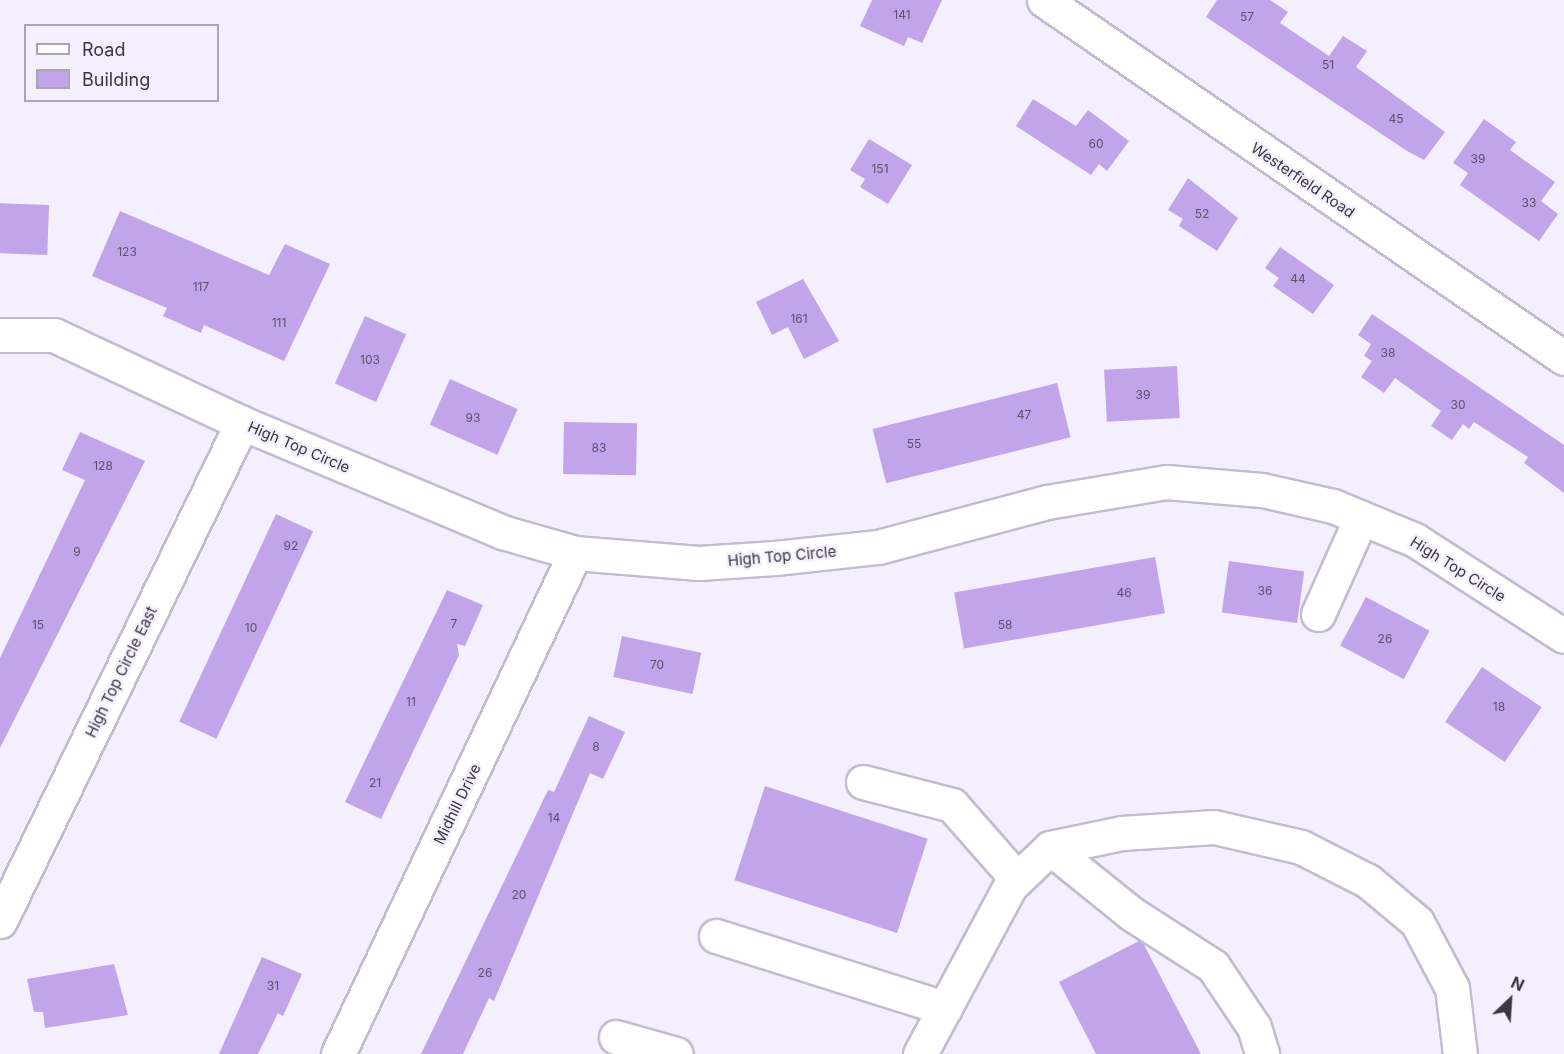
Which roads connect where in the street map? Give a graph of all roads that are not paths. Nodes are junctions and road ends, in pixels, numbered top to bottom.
1 (1044, 0) edge
2 (0, 335) edge
3 (1564, 358) edge
4 (242, 423) junction
5 (1361, 518) junction
6 (575, 553) junction
7 (1318, 614) dead end
8 (1564, 636) edge
9 (863, 782) dead end
10 (1050, 848) junction
11 (1017, 879) junction
12 (0, 921) edge
13 (716, 936) dead end
14 (945, 1008) junction
15 (616, 1037) dead end
16 (338, 1054) edge
17 (676, 1054) edge
18 (920, 1054) edge
19 (1262, 1054) edge
20 (1460, 1054) edge

1 - 3 street, Westerfield Road
2 - 4 street, High Top Circle
4 - 6 street, High Top Circle
4 - 12 street, High Top Circle East
5 - 6 street, High Top Circle
5 - 7 street
5 - 8 street, High Top Circle
6 - 16 street, Midhill Drive
9 - 11 street
10 - 11 street
10 - 19 street
10 - 20 street
11 - 14 street
13 - 14 street
14 - 18 street
15 - 17 street

